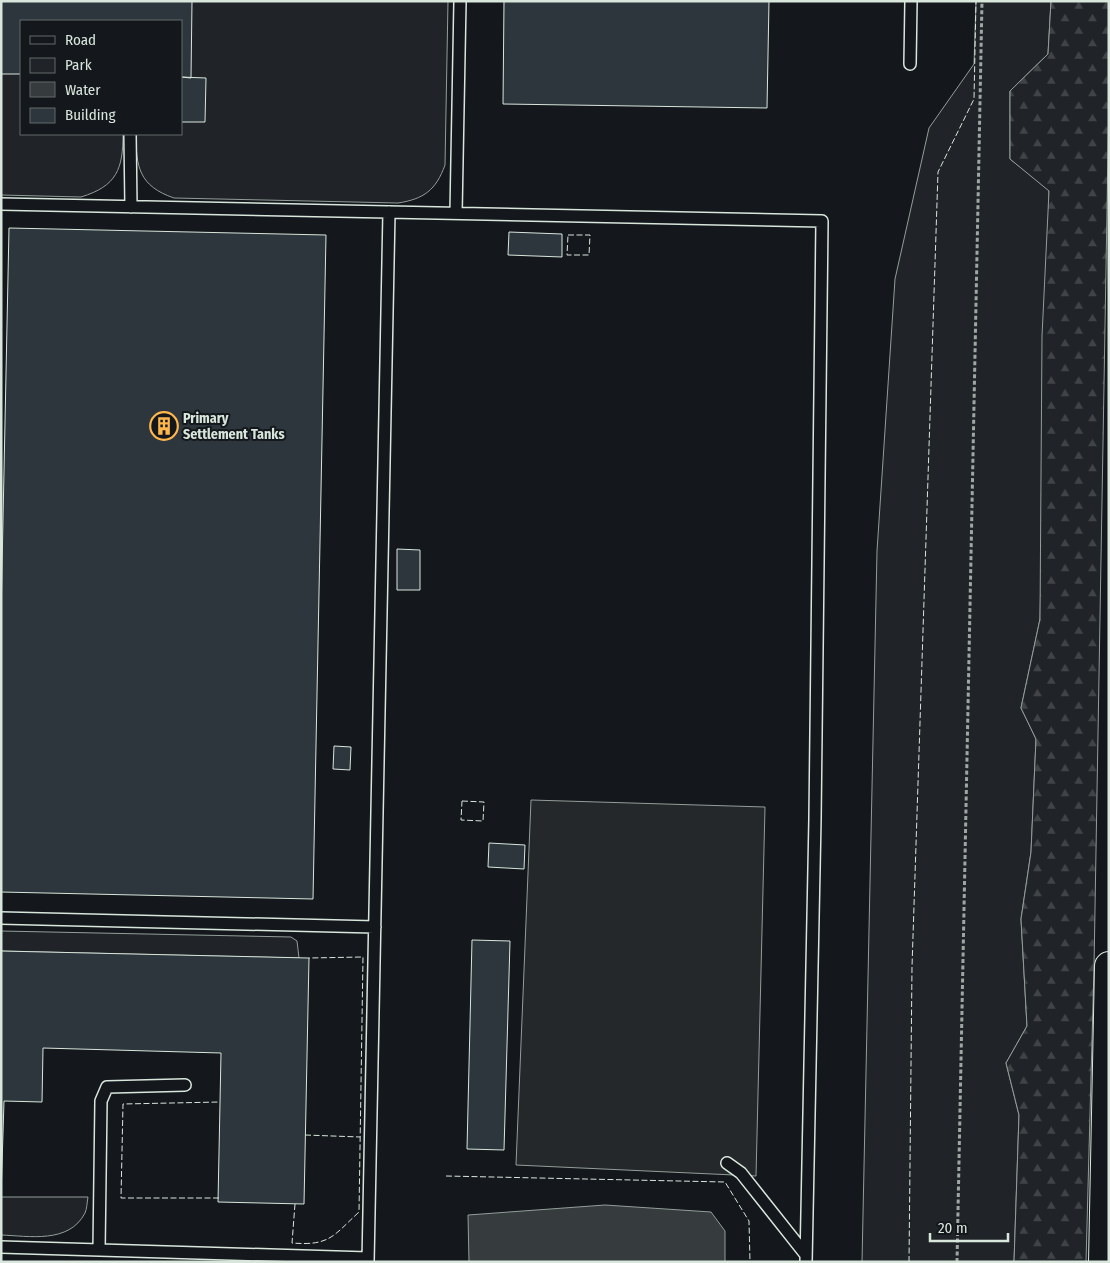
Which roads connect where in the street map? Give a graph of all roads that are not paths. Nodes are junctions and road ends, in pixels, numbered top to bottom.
1 (460, 1) edge
2 (911, 1) edge
3 (910, 64) dead end
4 (130, 135) edge
5 (1, 204) edge
6 (131, 207) junction
7 (389, 212) junction
8 (456, 213) junction
9 (1, 918) edge
10 (374, 927) junction
11 (1109, 966) edge
12 (185, 1085) dead end
13 (727, 1163) dead end
14 (1, 1247) edge
15 (99, 1250) junction
16 (806, 1258) edge
17 (368, 1260) edge
18 (1103, 1262) edge

1 - 8 lane
2 - 3 lane
4 - 6 lane
5 - 6 lane
6 - 7 lane
7 - 8 lane
7 - 10 lane
8 - 16 lane
9 - 10 lane
10 - 17 lane
11 - 18 main road
12 - 15 lane
13 - 16 lane
14 - 15 lane
15 - 17 lane

